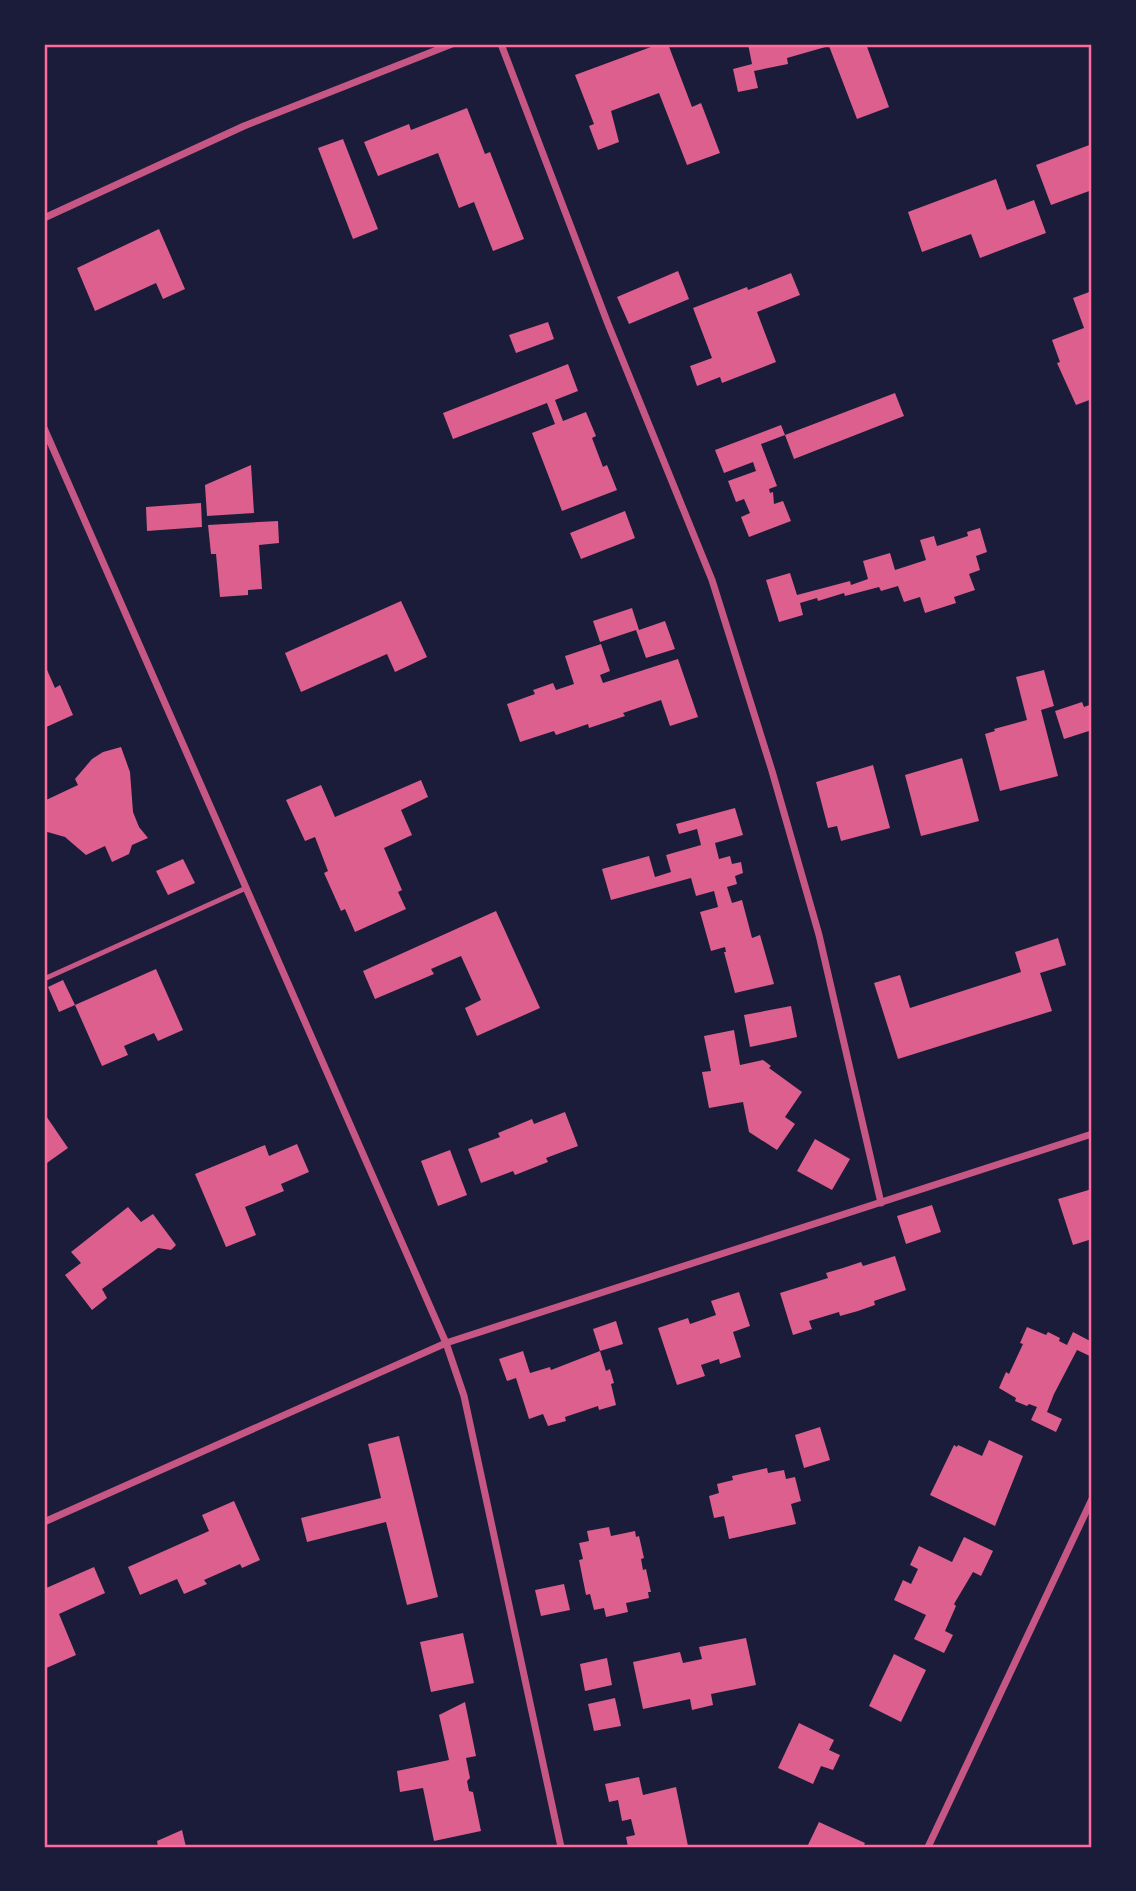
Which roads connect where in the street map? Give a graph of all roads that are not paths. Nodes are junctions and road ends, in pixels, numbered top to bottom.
1 (452, 44) edge
2 (501, 44) edge
3 (44, 218) edge
4 (44, 429) edge
5 (246, 888) junction
6 (44, 979) edge
7 (1092, 1134) edge
8 (881, 1203) junction
9 (446, 1343) junction
10 (1092, 1499) edge
11 (44, 1522) edge
12 (561, 1847) edge
13 (928, 1847) edge

1 - 3 street
2 - 8 street
4 - 5 street
5 - 6 lane
5 - 9 street
7 - 8 street
8 - 9 street
9 - 11 street
9 - 12 street
10 - 13 street

